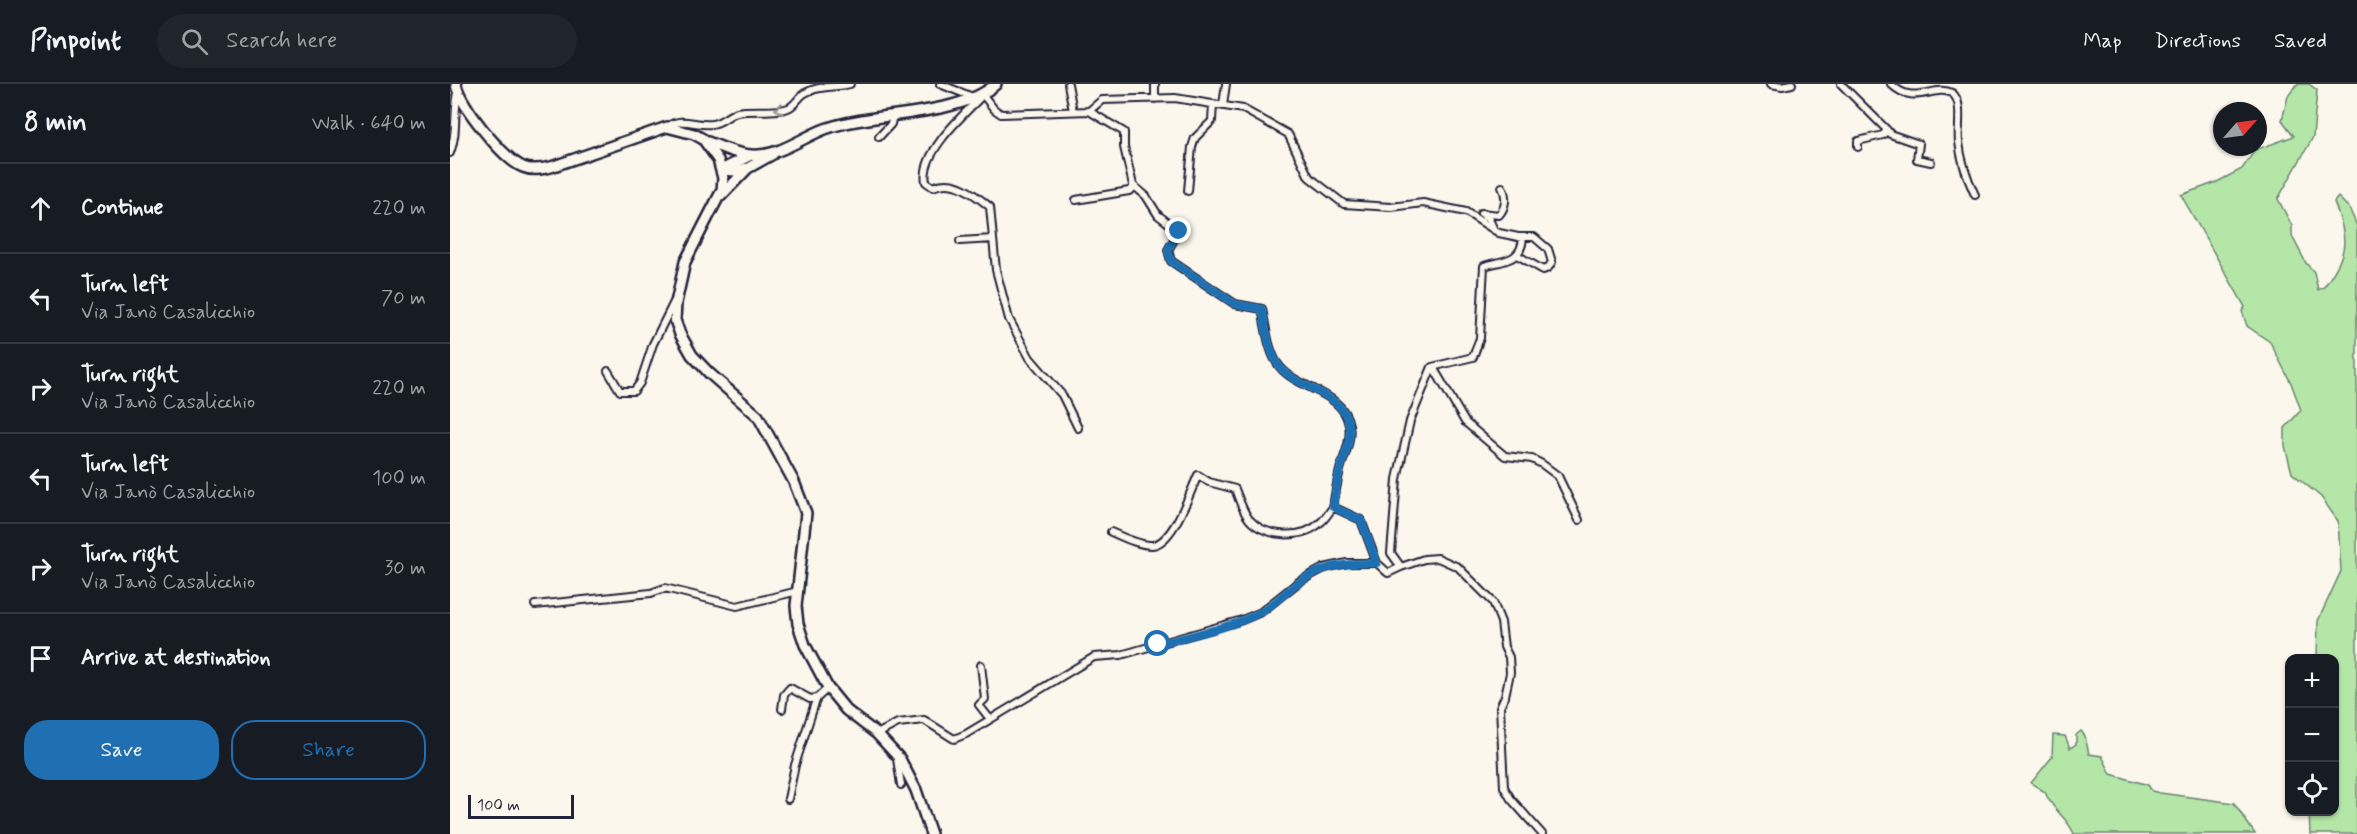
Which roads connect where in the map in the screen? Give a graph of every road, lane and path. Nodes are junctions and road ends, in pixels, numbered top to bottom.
1 (850, 84) edge
2 (940, 84) edge
3 (996, 84) edge
4 (1068, 84) edge
5 (1155, 84) edge
6 (1226, 84) edge
7 (1771, 84) edge
8 (1792, 84) edge
9 (1841, 84) edge
10 (1891, 84) edge
11 (457, 89) edge
12 (979, 96) junction
13 (1155, 99) junction
14 (1213, 104) junction
15 (1223, 105) junction
16 (1073, 111) junction
17 (1089, 111) junction
18 (894, 115) junction
19 (667, 127) junction
20 (1887, 130) junction
21 (879, 137) dead end
22 (703, 139) junction
23 (1858, 147) dead end
24 (776, 152) junction
25 (450, 153) edge
26 (751, 155) junction
27 (1930, 162) dead end
28 (748, 168) junction
29 (721, 170) junction
30 (1135, 187) junction
31 (1502, 187) dead end
32 (1188, 191) dead end
33 (1975, 195) dead end
34 (719, 197) junction
35 (1076, 200) dead end
36 (1494, 230) junction
37 (1518, 237) junction
38 (993, 239) junction
39 (960, 241) dead end
40 (1517, 255) junction
41 (677, 297) junction
42 (1433, 367) junction
43 (608, 371) dead end
44 (1078, 428) dead end
45 (1333, 507) junction
46 (1579, 520) dead end
47 (1111, 532) dead end
48 (1377, 563) junction
49 (1401, 567) junction
50 (798, 591) junction
51 (535, 605) dead end
52 (981, 665) dead end
53 (828, 688) junction
54 (817, 698) junction
55 (782, 709) dead end
56 (990, 719) junction
57 (877, 734) junction
58 (897, 756) junction
59 (901, 784) dead end
60 (788, 799) dead end
61 (930, 834) edge
62 (1542, 834) edge

1 -> 19 street
2 - 12 street
3 - 12 main road
4 - 16 street
5 - 13 street
6 - 15 street
7 - 8 street
9 - 20 street
10 - 33 street
11 - 19 main road
11 - 25 street
12 - 16 street
12 - 18 main road
12 - 38 street
13 - 14 street
13 - 17 street
14 - 15 street
14 - 32 street
15 - 36 street
16 - 17 street
17 - 30 street
18 - 21 street
18 - 24 main road
19 - 22 main road
20 - 23 street
20 - 27 street
22 - 26 main road
22 - 29 main road
24 - 26 main road
24 - 28 main road
26 - 29 main road
28 - 29 main road
28 - 34 main road
29 - 34 main road
30 - 35 street
30 - 45 street
31 - 36 street
34 - 41 main road
36 - 37 street
37 - 40 street
37 - 40 street
38 - 39 street
38 - 44 street
40 - 42 street
41 - 43 street
41 - 50 main road
42 - 46 street
42 - 49 street
45 - 47 street
45 - 48 street
48 - 49 street
48 - 56 street
49 - 62 street
50 - 51 street
50 - 53 main road
52 - 56 street
53 - 54 street
53 - 57 main road
54 - 55 street
54 - 60 street
56 - 57 street
57 - 58 main road
58 - 59 street
58 - 61 main road

